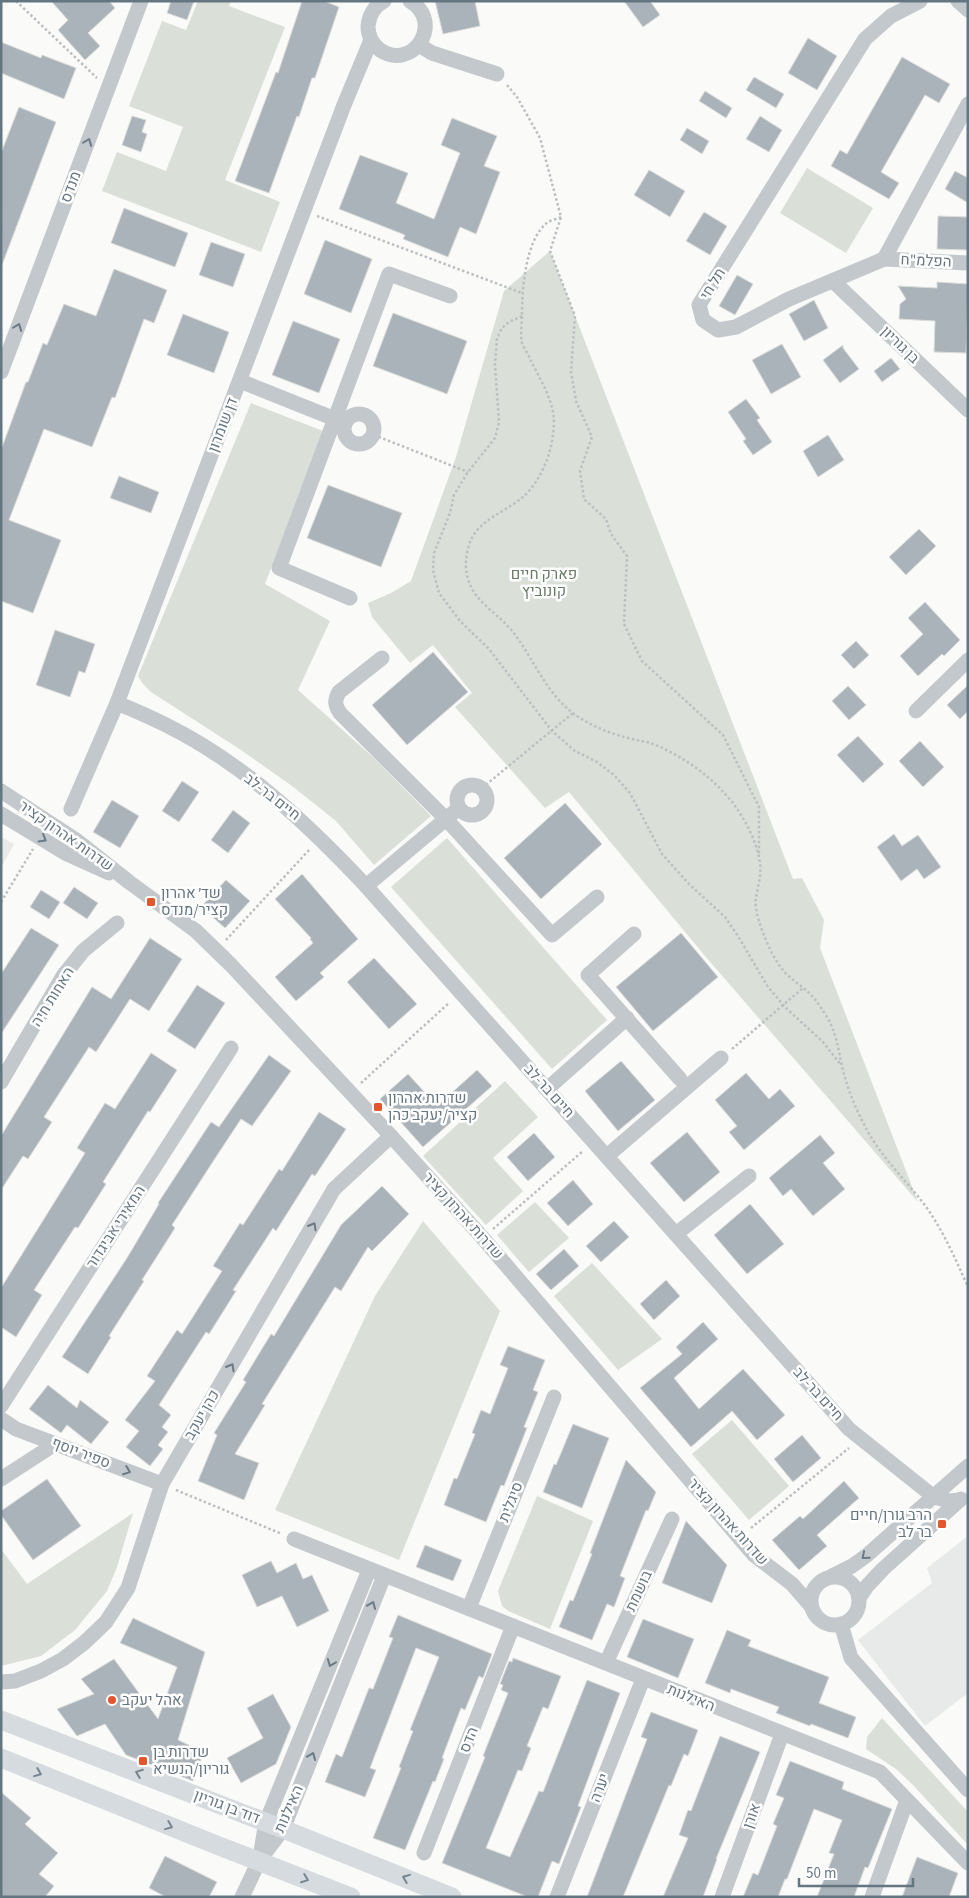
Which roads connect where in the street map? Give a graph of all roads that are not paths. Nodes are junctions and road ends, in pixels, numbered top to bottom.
1 (141, 1) edge
2 (384, 1) edge
3 (410, 1) edge
4 (920, 1) edge
5 (958, 1) edge
6 (968, 10) edge
7 (371, 40) junction
8 (419, 45) junction
9 (496, 74) road end
10 (968, 104) edge
11 (884, 259) junction
12 (968, 264) edge
13 (833, 281) junction
14 (450, 296) dead end
15 (1, 372) edge
16 (240, 381) junction
17 (968, 410) edge
18 (340, 421) junction
19 (350, 598) dead end
20 (382, 658) dead end
21 (968, 660) edge
22 (117, 703) junction
23 (916, 711) dead end
24 (1, 791) edge
25 (459, 808) junction
26 (71, 809) dead end
27 (1, 814) edge
28 (446, 819) junction
29 (129, 882) junction
30 (366, 886) junction
31 (597, 897) dead end
32 (117, 923) dead end
33 (634, 934) dead end
34 (627, 1018) junction
35 (231, 1048) dead end
36 (721, 1058) dead end
37 (680, 1079) dead end
38 (1, 1082) edge
39 (547, 1089) junction
40 (391, 1136) junction
41 (607, 1156) junction
42 (750, 1176) dead end
43 (676, 1234) junction
44 (554, 1397) dead end
45 (1, 1406) edge
46 (1, 1419) edge
47 (55, 1444) junction
48 (968, 1466) edge
49 (1, 1479) edge
50 (162, 1484) junction
51 (934, 1497) junction
52 (964, 1497) edge
53 (672, 1519) dead end
54 (294, 1539) road end
55 (369, 1570) junction
56 (775, 1572) junction
57 (384, 1576) junction
58 (828, 1577) junction
59 (859, 1598) junction
60 (811, 1606) junction
61 (469, 1608) junction
62 (841, 1624) junction
63 (513, 1626) junction
64 (606, 1663) junction
65 (643, 1679) junction
66 (8, 1682) edge
67 (1, 1720) edge
68 (782, 1734) junction
69 (1, 1758) edge
70 (968, 1790) edge
71 (907, 1800) junction
72 (274, 1825) junction
73 (424, 1853) dead end
74 (259, 1861) junction
75 (968, 1863) edge
76 (242, 1897) edge
77 (351, 1897) edge
78 (452, 1897) edge
79 (558, 1897) edge
80 (722, 1897) edge
81 (872, 1897) edge

15 -> 1 street, מנדס
2 - 7 street
3 - 8 street
4 - 13 street, תל חי
5 - 6 street
7 - 8 street
7 - 16 street, דן שומרון
8 - 9 street
10 - 11 street
11 - 12 street, הפלמ"ח
11 - 13 street, תל חי
13 - 17 street, בן גוריון
14 - 18 street
16 - 18 street
16 - 22 street, דן שומרון
18 - 18 street
18 - 19 street
20 - 28 street
21 - 23 street
22 - 26 street, דן שומרון
22 - 30 street, חיים בר-לב
24 - 29 street, שדרות אהרון קציר
25 - 25 street
25 - 28 street
27 -> 29 street, שדרות אהרון קציר
28 - 30 street
28 - 31 street
29 - 40 street, שדרות אהרון קציר
30 - 39 street, חיים בר-לב
32 - 38 street, האחות חיה
33 - 34 street
34 - 37 street
34 - 39 street
35 - 45 street, המאירי אביגדור
36 - 41 street
39 - 41 street, חיים בר-לב
50 -> 40 street, כהן יעקב
40 - 56 street, שדרות אהרון קציר
41 - 43 street, חיים בר-לב
42 - 43 street
43 - 51 street, חיים בר-לב
44 - 61 street, סיגלית
46 - 47 street, ספיר יוסף
47 - 49 street
47 -> 50 street, ספיר יוסף
48 - 51 street
50 - 66 street, כהן יעקב
51 - 52 street
51 -> 58 street
52 - 59 street
53 - 64 street, בושמת
54 - 55 street, האילנות
55 - 57 street, האילנות
55 -> 72 street, האילנות
56 - 58 street, שדרות אהרון קציר
56 - 60 street, שדרות אהרון קציר
57 - 61 street, האילנות
72 -> 57 street, האילנות
58 - 59 street
58 - 60 street
59 - 62 street
60 - 62 street
61 - 63 street, האילנות
62 - 70 street
63 - 64 street, האילנות
63 - 73 street, הדס
64 - 65 street, האילנות
65 - 68 street, האילנות
65 - 79 street, יערה
72 -> 67 main road, דוד בן גוריון
68 - 71 street, האילנות
68 - 80 street, אורן
69 -> 74 main road
71 - 75 street, האילנות
71 - 81 street
72 - 74 street, האילנות
78 -> 72 main road, דוד בן גוריון
74 - 76 street, האילנות
74 -> 77 main road

